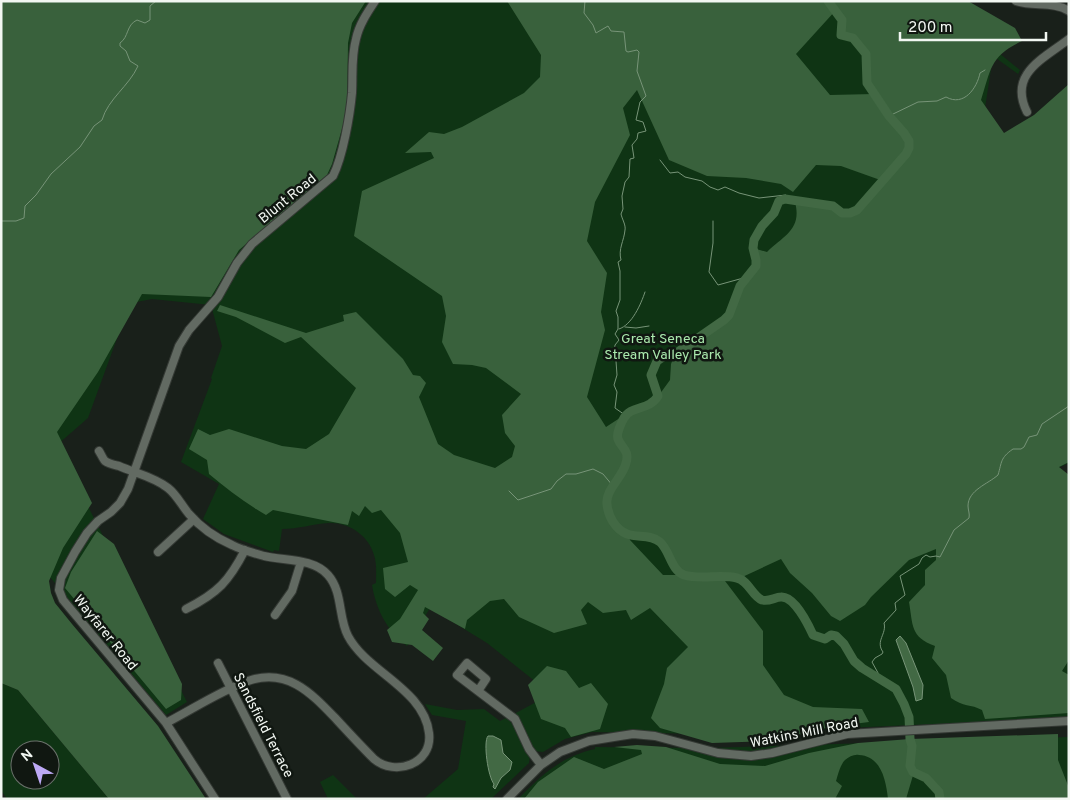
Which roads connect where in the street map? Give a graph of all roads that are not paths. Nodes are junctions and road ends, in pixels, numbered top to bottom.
1 (374, 1) edge
2 (1016, 1) edge
3 (1069, 11) edge
4 (1069, 40) edge
5 (1027, 112) dead end
6 (172, 365) joint
7 (99, 451) dead end
8 (134, 472) junction
9 (194, 519) junction
10 (245, 550) junction
11 (158, 552) dead end
12 (301, 562) junction
13 (186, 609) dead end
14 (275, 615) dead end
15 (218, 663) dead end
16 (231, 689) junction
17 (478, 691) dead end
18 (1069, 721) edge
19 (166, 723) junction
20 (541, 765) junction
21 (215, 799) edge
22 (287, 799) edge
23 (507, 799) edge

1 - 6 street, Blunt Road
2 - 3 street
4 - 5 street
6 - 8 street, Wayfarer Road
7 - 8 street
8 - 9 street
8 - 19 street, Wayfarer Road
9 - 10 street
9 - 11 street
10 - 12 street
10 - 13 street
12 - 14 street
12 - 16 street
15 - 16 street, Sandsfield Terrace
16 - 19 street
16 - 22 street, Sandsfield Terrace
17 - 20 street
18 - 20 street, Watkins Mill Road
19 - 21 street, Wayfarer Road
20 - 23 street, Watkins Mill Road

